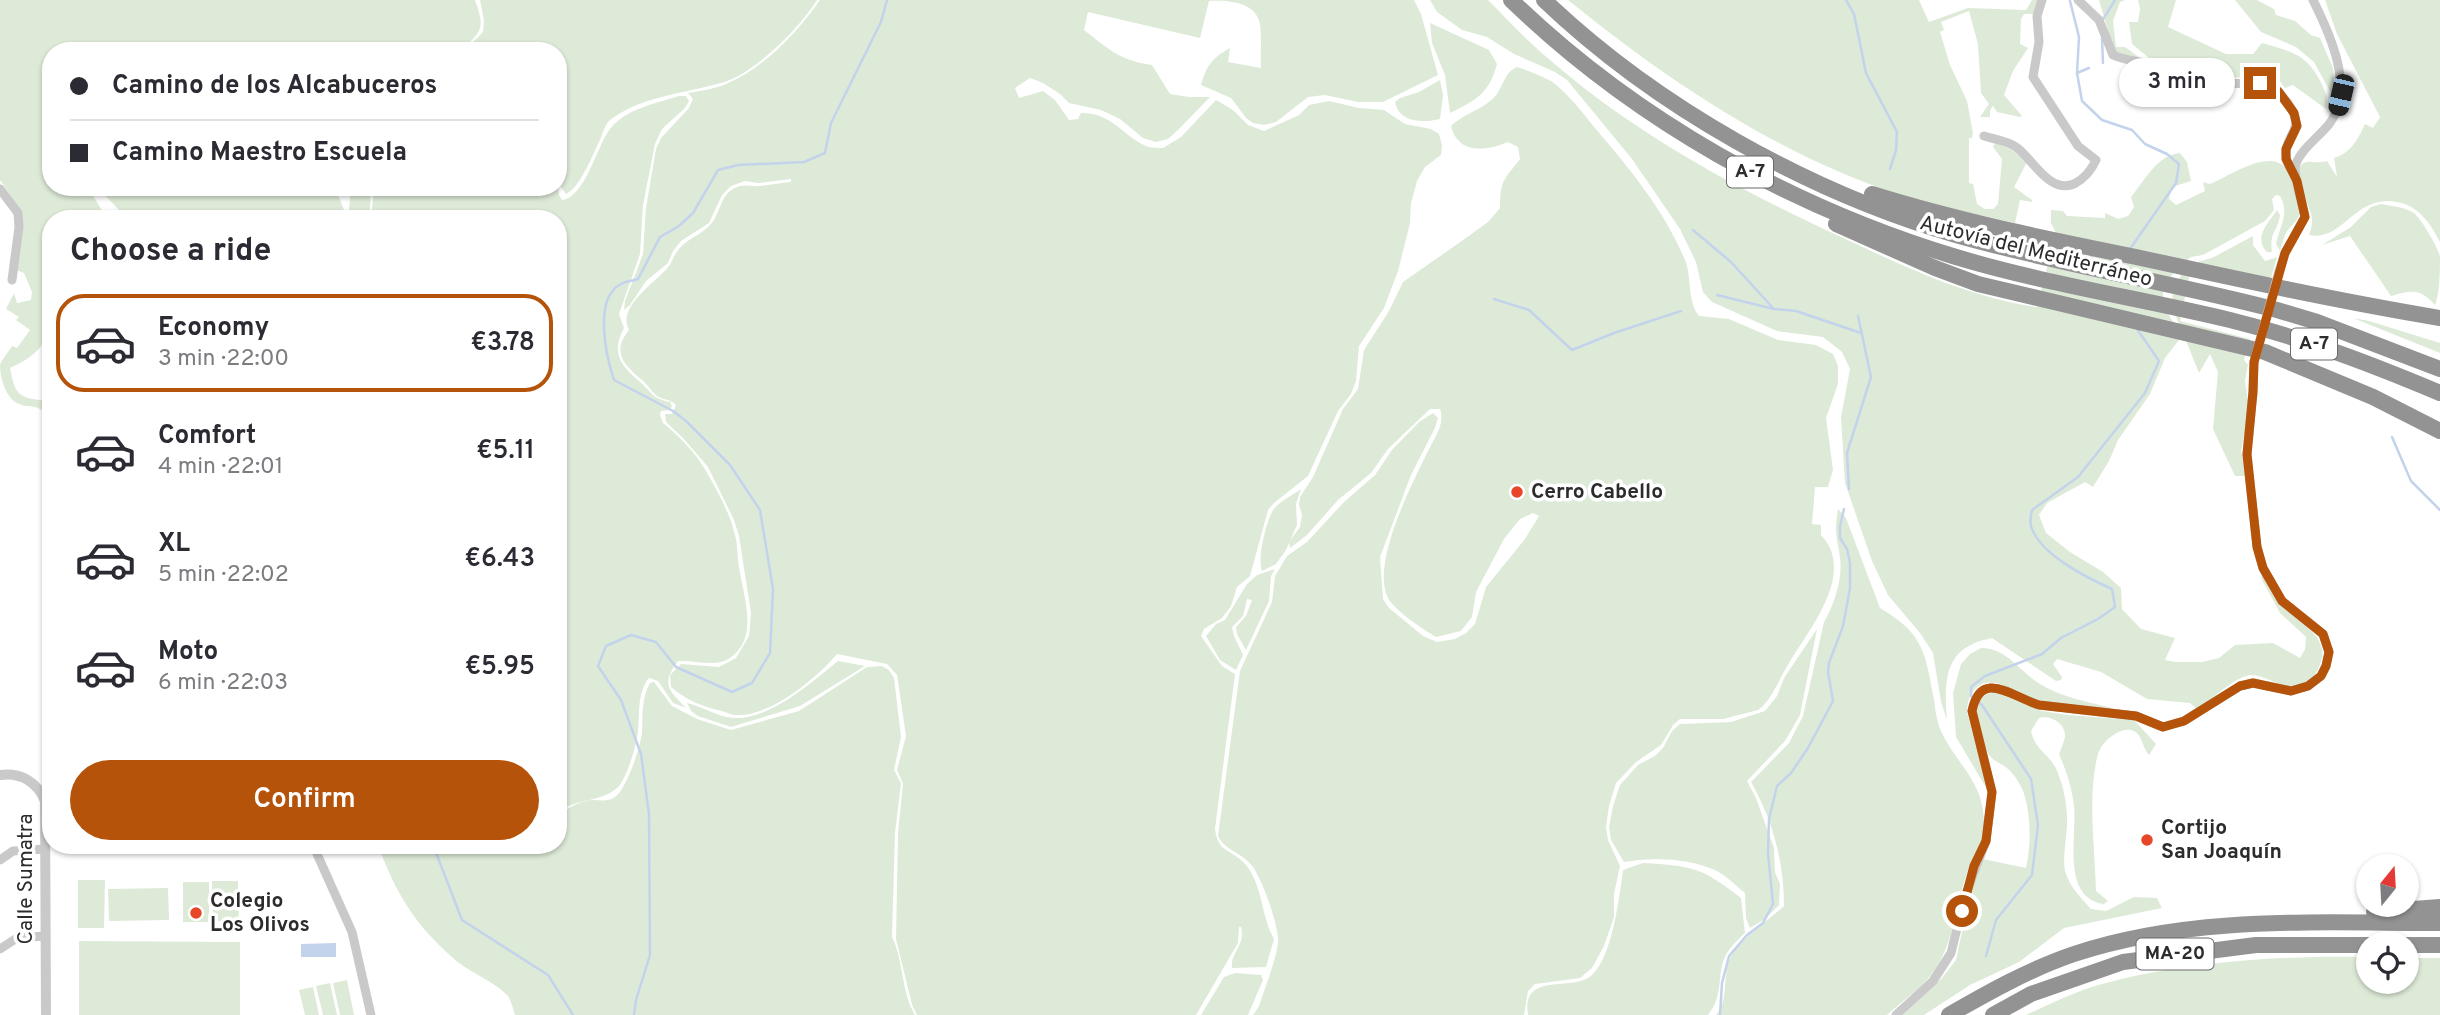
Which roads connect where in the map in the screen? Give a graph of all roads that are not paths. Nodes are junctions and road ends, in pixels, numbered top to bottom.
1 (1511, 0) edge
2 (1544, 0) edge
3 (2042, 0) edge
4 (2078, 0) edge
5 (2313, 0) edge
6 (1984, 136) dead end
7 (1793, 170) junction
8 (1753, 173) junction
9 (2295, 176) junction
10 (0, 189) edge
11 (12, 280) dead end
12 (2440, 318) edge
13 (2440, 369) edge
14 (2440, 393) edge
15 (2440, 431) edge
16 (0, 775) edge
17 (42, 794) edge
18 (42, 849) edge
19 (45, 854) edge
20 (317, 854) edge
21 (0, 860) edge
22 (2440, 907) edge
23 (2350, 923) junction
24 (2440, 923) edge
25 (45, 936) junction
26 (2440, 944) edge
27 (2356, 945) edge
28 (2419, 945) edge
29 (0, 948) edge
30 (46, 1015) edge
31 (372, 1015) edge
32 (1896, 1015) edge
33 (1949, 1015) edge
34 (1993, 1015) edge

1 - 8 highway, Autovía del Mediterráneo / A-7
2 - 7 highway, Autovía del Mediterráneo / A-7
3 - 6 street
4 - 9 street
5 - 9 street
7 - 12 highway
7 - 13 highway, Autovía del Mediterráneo / A-7
8 - 14 highway, Autovía del Mediterráneo / A-7
8 - 15 highway
9 - 32 street, bridge
10 - 11 street
16 - 17 street, Calle Sumatra
18 - 21 street
19 - 25 street, Calle Sumatra
20 - 31 street
22 - 23 highway
23 - 24 highway, MA-20
23 - 33 highway, MA-20
25 - 29 street
25 - 30 street, Calle Sumatra
26 - 28 highway
27 - 34 highway, MA-20

